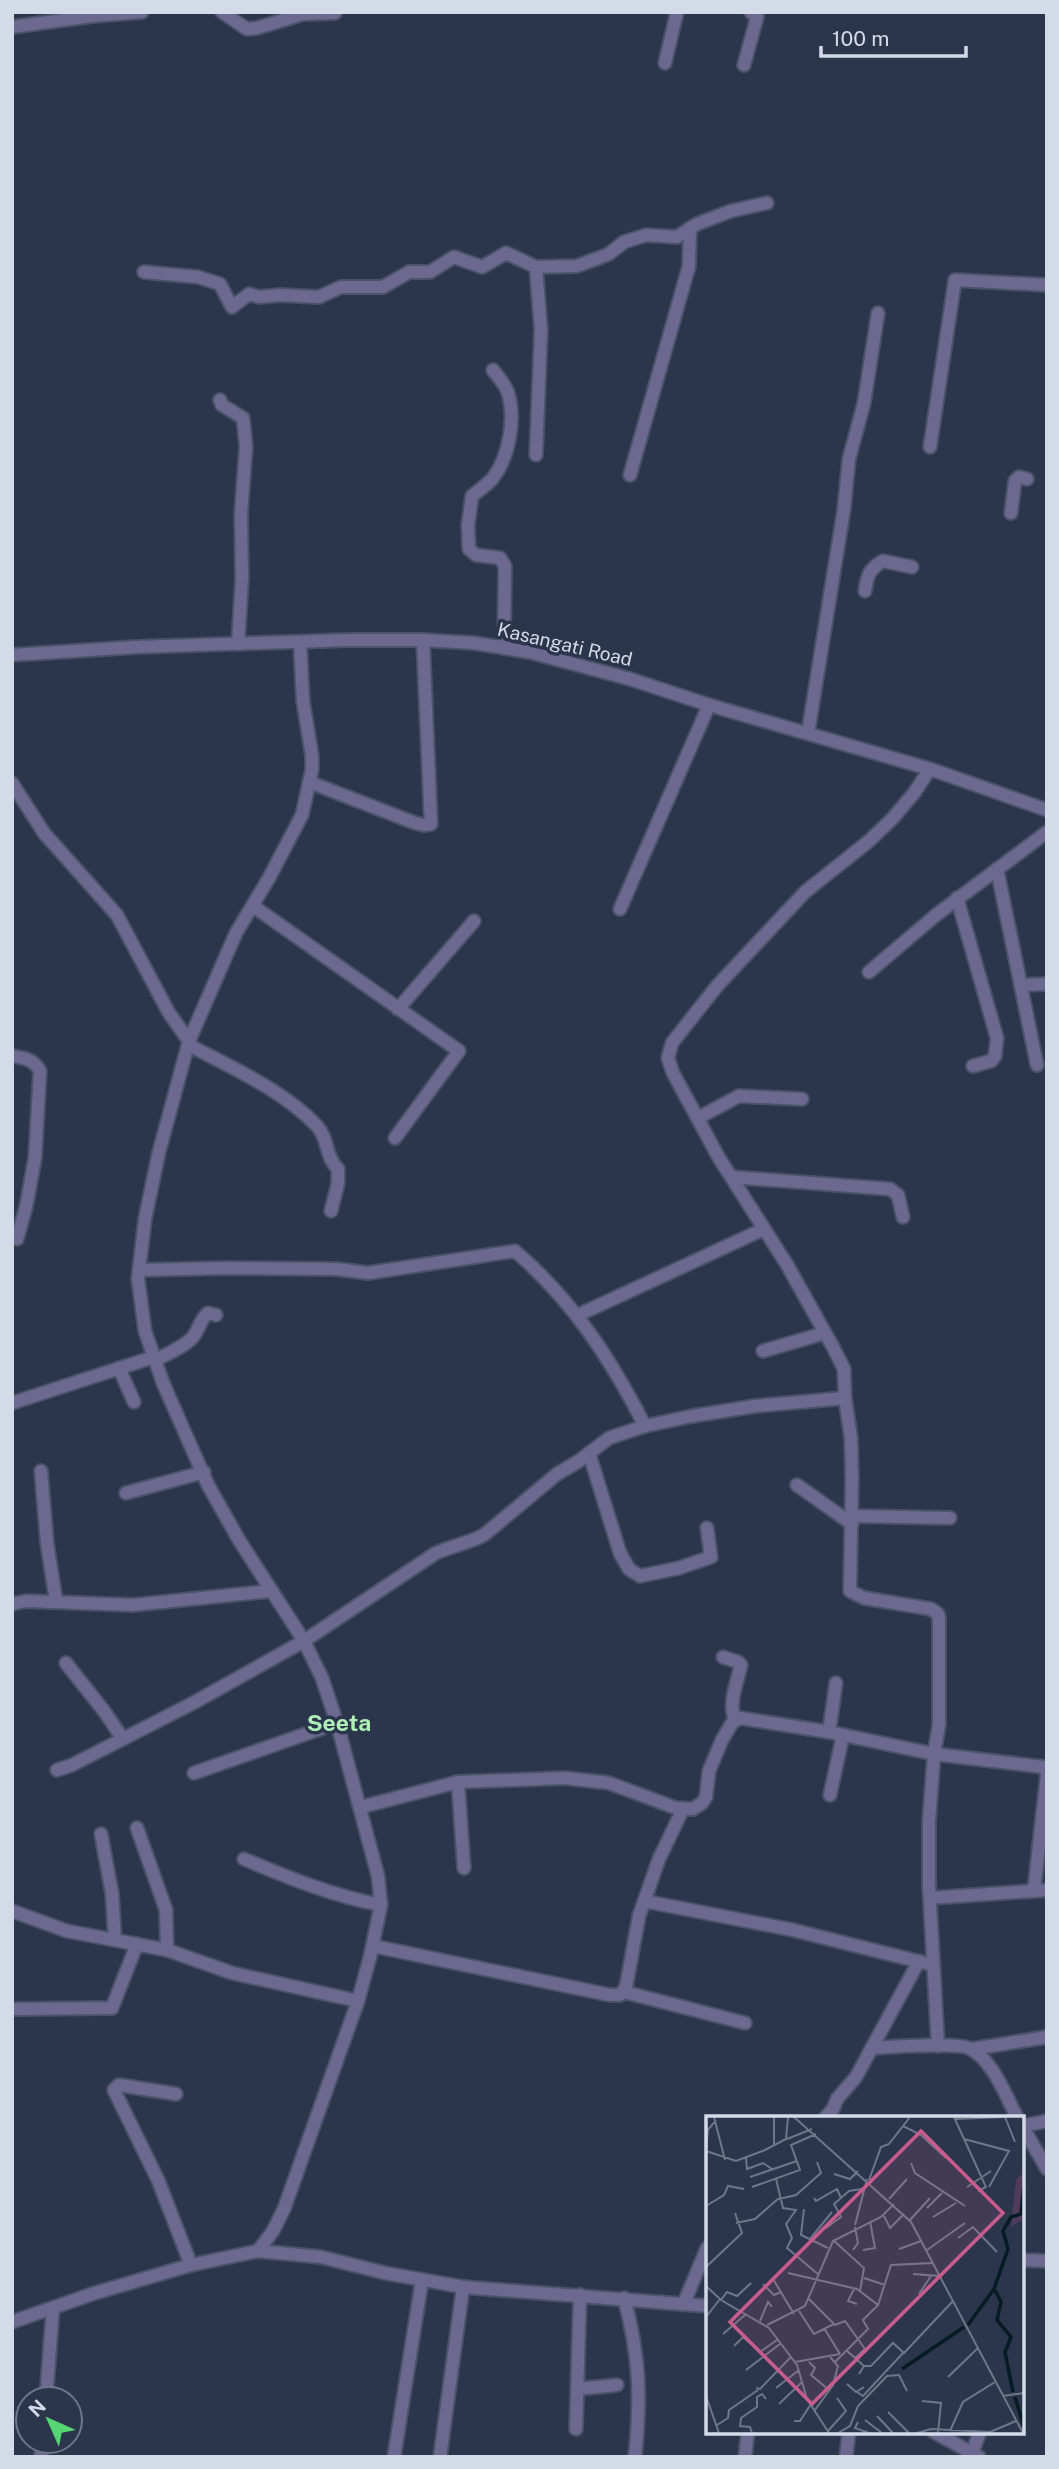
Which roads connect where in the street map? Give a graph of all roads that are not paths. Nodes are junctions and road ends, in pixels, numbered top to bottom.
1 (142, 12) edge
2 (222, 12) edge
3 (677, 12) edge
4 (335, 13) edge
5 (756, 14) edge
6 (12, 27) edge
7 (665, 63) dead end
8 (744, 65) dead end
9 (767, 203) dead end
10 (690, 228) junction
11 (536, 267) junction
12 (144, 272) dead end
13 (1047, 285) edge
14 (878, 313) dead end
15 (493, 370) dead end
16 (220, 400) dead end
17 (930, 447) dead end
18 (536, 455) dead end
19 (630, 475) dead end
20 (1027, 479) dead end
21 (1011, 513) dead end
22 (912, 567) dead end
23 (865, 591) dead end
24 (423, 640) junction
25 (300, 643) junction
26 (238, 644) junction
27 (504, 648) junction
28 (12, 655) edge
29 (709, 705) junction
30 (808, 733) junction
31 (930, 769) junction
32 (309, 782) junction
33 (12, 783) edge
34 (1047, 810) edge
35 (1047, 832) edge
36 (997, 869) junction
37 (957, 898) junction
38 (253, 906) junction
39 (620, 909) dead end
40 (474, 921) dead end
41 (869, 972) dead end
42 (1047, 984) edge
43 (1021, 985) junction
44 (398, 1009) junction
45 (189, 1043) junction
46 (12, 1056) edge
47 (1037, 1065) dead end
48 (973, 1066) dead end
49 (802, 1099) dead end
50 (698, 1118) junction
51 (395, 1138) dead end
52 (732, 1177) junction
53 (331, 1211) dead end
54 (903, 1217) dead end
55 (764, 1229) junction
56 (18, 1239) dead end
57 (139, 1270) junction
58 (216, 1315) dead end
59 (578, 1315) junction
60 (825, 1332) junction
61 (762, 1351) dead end
62 (154, 1359) junction
63 (119, 1368) junction
64 (845, 1398) junction
65 (12, 1402) edge
66 (134, 1402) dead end
67 (645, 1426) junction
68 (589, 1453) junction
69 (41, 1471) dead end
70 (204, 1472) junction
71 (797, 1485) dead end
72 (126, 1493) dead end
73 (950, 1518) dead end
74 (852, 1520) junction
75 (707, 1528) dead end
76 (271, 1591) junction
77 (56, 1601) junction
78 (12, 1604) edge
79 (304, 1641) junction
80 (723, 1657) dead end
81 (66, 1663) dead end
82 (836, 1683) dead end
83 (735, 1720) junction
84 (337, 1723) junction
85 (829, 1732) junction
86 (843, 1735) junction
87 (123, 1739) junction
88 (934, 1754) junction
89 (57, 1770) dead end
90 (194, 1773) dead end
91 (458, 1782) junction
92 (830, 1795) dead end
93 (361, 1807) junction
94 (682, 1810) junction
95 (137, 1828) dead end
96 (101, 1834) dead end
97 (244, 1859) dead end
98 (464, 1868) dead end
99 (1040, 1891) edge
100 (930, 1898) junction
101 (644, 1901) junction
102 (381, 1905) junction
103 (12, 1911) edge
104 (115, 1940) junction
105 (137, 1944) junction
106 (373, 1946) junction
107 (167, 1950) junction
108 (919, 1961) junction
109 (933, 1965) junction
110 (624, 1992) junction
111 (358, 2001) junction
112 (12, 2009) edge
113 (745, 2023) dead end
114 (1047, 2037) edge
115 (937, 2046) junction
116 (872, 2048) junction
117 (972, 2049) junction
118 (176, 2094) dead end
119 (827, 2116) edge
120 (1016, 2116) edge
121 (1047, 2121) edge
122 (1024, 2126) edge
123 (1024, 2129) edge
124 (1047, 2169) edge
125 (706, 2250) edge
126 (258, 2251) junction
127 (1024, 2260) edge
128 (1047, 2261) edge
129 (191, 2265) junction
130 (422, 2280) junction
131 (463, 2287) junction
132 (580, 2295) junction
133 (624, 2298) junction
134 (684, 2303) junction
135 (706, 2306) edge
136 (53, 2308) junction
137 (12, 2322) edge
138 (47, 2385) edge
139 (617, 2385) dead end
140 (577, 2389) junction
141 (576, 2429) dead end
142 (748, 2434) edge
143 (849, 2434) edge
144 (938, 2434) edge
145 (980, 2434) edge
146 (975, 2455) edge
147 (394, 2457) edge
148 (440, 2457) edge
149 (635, 2457) edge
150 (744, 2457) edge
151 (846, 2457) edge

1 - 6 street
2 - 4 street
3 - 7 street
5 - 8 street
9 - 10 street
10 - 11 street
10 - 19 street
11 - 12 street
11 - 18 street
13 - 17 street
14 - 30 street
15 - 27 street
16 - 26 street
20 - 21 street
22 - 23 street
24 - 25 street, Kasangati Road
24 - 27 street, Kasangati Road
24 - 32 street
25 - 26 street, Kasangati Road
25 - 32 street
26 - 28 street, Kasangati Road
27 - 29 street, Kasangati Road
29 - 30 street, Kasangati Road
29 - 39 street
30 - 31 street, Kasangati Road
31 - 34 street, Kasangati Road
31 - 50 street
32 - 38 street
33 - 45 street
35 - 36 street
36 - 37 street
36 - 43 street
37 - 41 street
37 - 48 street
38 - 44 street
38 - 45 street
40 - 44 street
42 - 43 street
43 - 47 street
44 - 51 street
45 - 53 street
45 - 57 street
46 - 56 street
49 - 50 street
50 - 52 street
52 - 54 street
52 - 55 street
55 - 59 street
55 - 60 street
57 - 59 street
57 - 62 street
58 - 62 street
59 - 67 street
60 - 61 street
60 - 64 street
62 - 63 street
62 - 70 street
63 - 65 street
63 - 66 street
64 - 67 street
64 - 74 street
67 - 68 street
68 - 75 street
68 - 79 street
69 - 77 street
70 - 72 street
70 - 76 street
71 - 74 street
73 - 74 street
74 - 88 street
76 - 77 street
76 - 79 street
77 - 78 street
79 - 84 street
79 - 87 street
80 - 83 street
81 - 87 street
82 - 85 street
83 - 85 street
83 - 94 street
84 - 90 street
84 - 93 street
85 - 86 street
86 - 88 street
86 - 92 street
87 - 89 street
88 - 99 street
88 - 100 street
91 - 93 street
91 - 94 street
91 - 98 street
93 - 102 street
94 - 101 street
95 - 107 street
96 - 104 street
97 - 102 street
99 - 100 street
100 - 109 street
101 - 108 street
101 - 110 street
102 - 106 street
103 - 104 street
104 - 105 street
105 - 107 street
105 - 112 street
106 - 110 street
106 - 111 street
107 - 111 street
108 - 109 street
108 - 116 street
109 - 115 street
110 - 113 street
111 - 126 street
114 - 117 street
115 - 116 street
115 - 117 street
116 - 119 street
117 - 120 street
118 - 129 street
121 - 122 street
123 - 124 street
125 - 134 street
126 - 129 street
126 - 130 street
127 - 128 street
129 - 136 street
130 - 131 street
130 - 147 street
131 - 132 street
131 - 148 street
132 - 133 street
132 - 140 street
133 - 134 street
133 - 149 street
134 - 135 street
136 - 137 street
136 - 138 street
139 - 140 street
140 - 141 street
142 - 150 street
143 - 151 street
144 - 146 street
145 - 146 street

